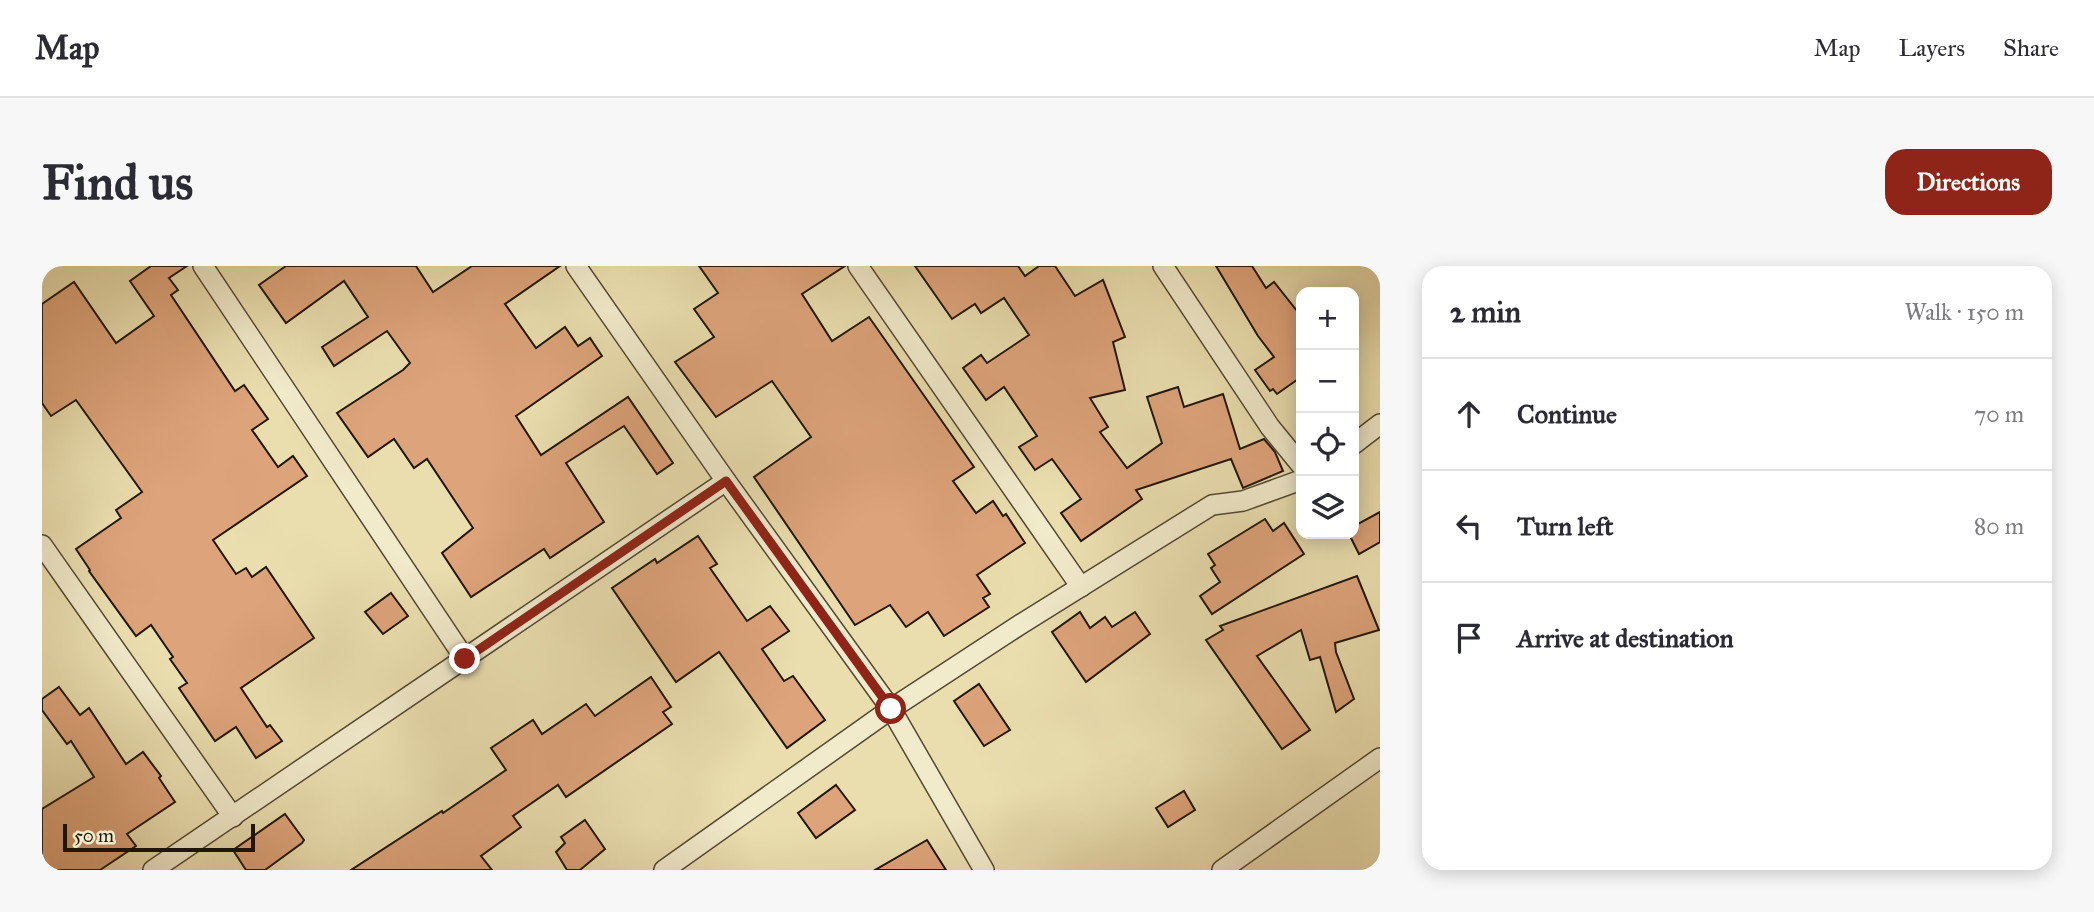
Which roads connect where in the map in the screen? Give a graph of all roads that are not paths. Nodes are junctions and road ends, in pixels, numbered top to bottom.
1 (203, 266) edge
2 (576, 266) edge
3 (858, 266) edge
4 (1163, 266) edge
5 (1380, 424) edge
6 (1359, 440) edge
7 (1296, 459) edge
8 (726, 481) junction
9 (1296, 482) edge
10 (42, 545) edge
11 (1081, 587) junction
12 (465, 659) junction
13 (891, 709) junction
14 (1380, 758) edge
15 (233, 817) junction
16 (153, 870) edge
17 (664, 870) edge
18 (984, 870) edge
19 (1222, 870) edge

1 - 12 street
2 - 8 street
3 - 11 street
4 - 7 street
5 - 6 street
8 - 12 street
8 - 13 street
9 - 11 street
10 - 15 street
11 - 13 street
12 - 15 street
13 - 17 street
13 - 18 street
14 - 19 street
15 - 16 street

